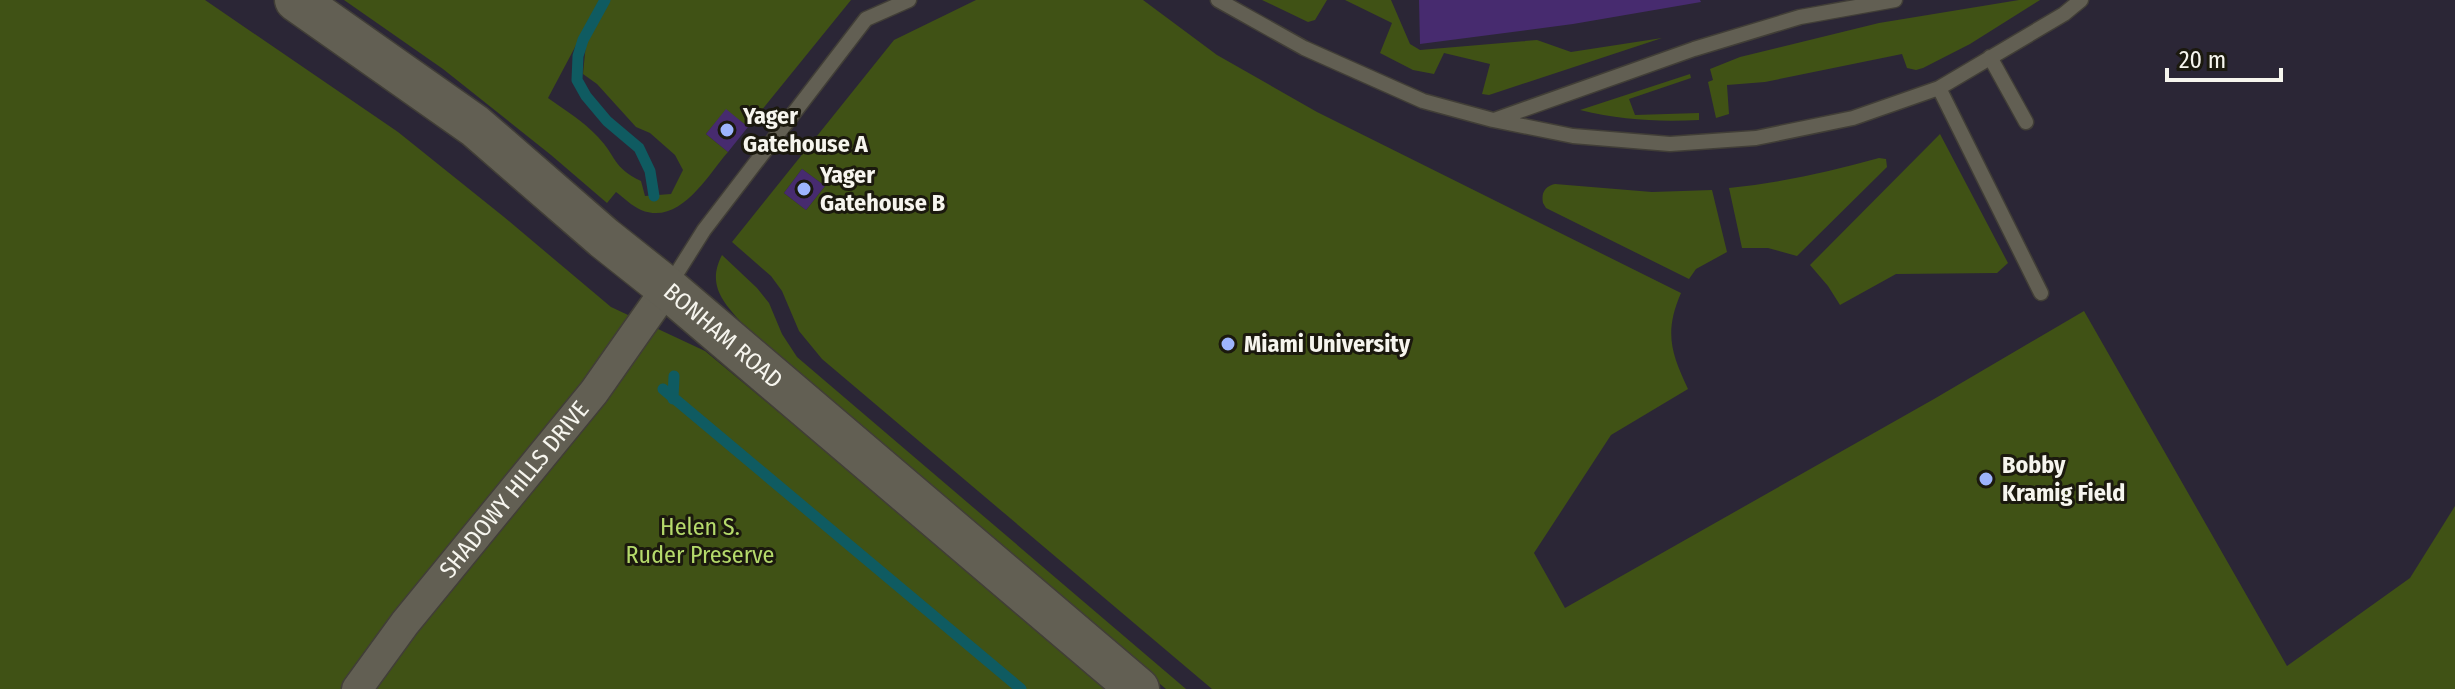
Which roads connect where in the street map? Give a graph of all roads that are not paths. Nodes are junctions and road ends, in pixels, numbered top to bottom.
1 (296, 0) edge
2 (909, 0) edge
3 (1218, 0) edge
4 (1895, 0) edge
5 (2081, 0) edge
6 (1990, 57) junction
7 (1939, 88) junction
8 (1493, 120) junction
9 (2026, 122) dead end
10 (667, 288) junction
11 (2041, 293) dead end
12 (357, 689) edge
13 (1138, 689) edge

1 - 10 street, BONHAM ROAD
2 - 10 lane
3 - 8 lane
4 - 8 lane
5 - 6 lane
6 - 7 lane
6 - 9 lane
7 - 8 lane
7 - 11 lane
10 - 12 street, SHADOWY HILLS DRIVE
10 - 13 street, BONHAM ROAD

